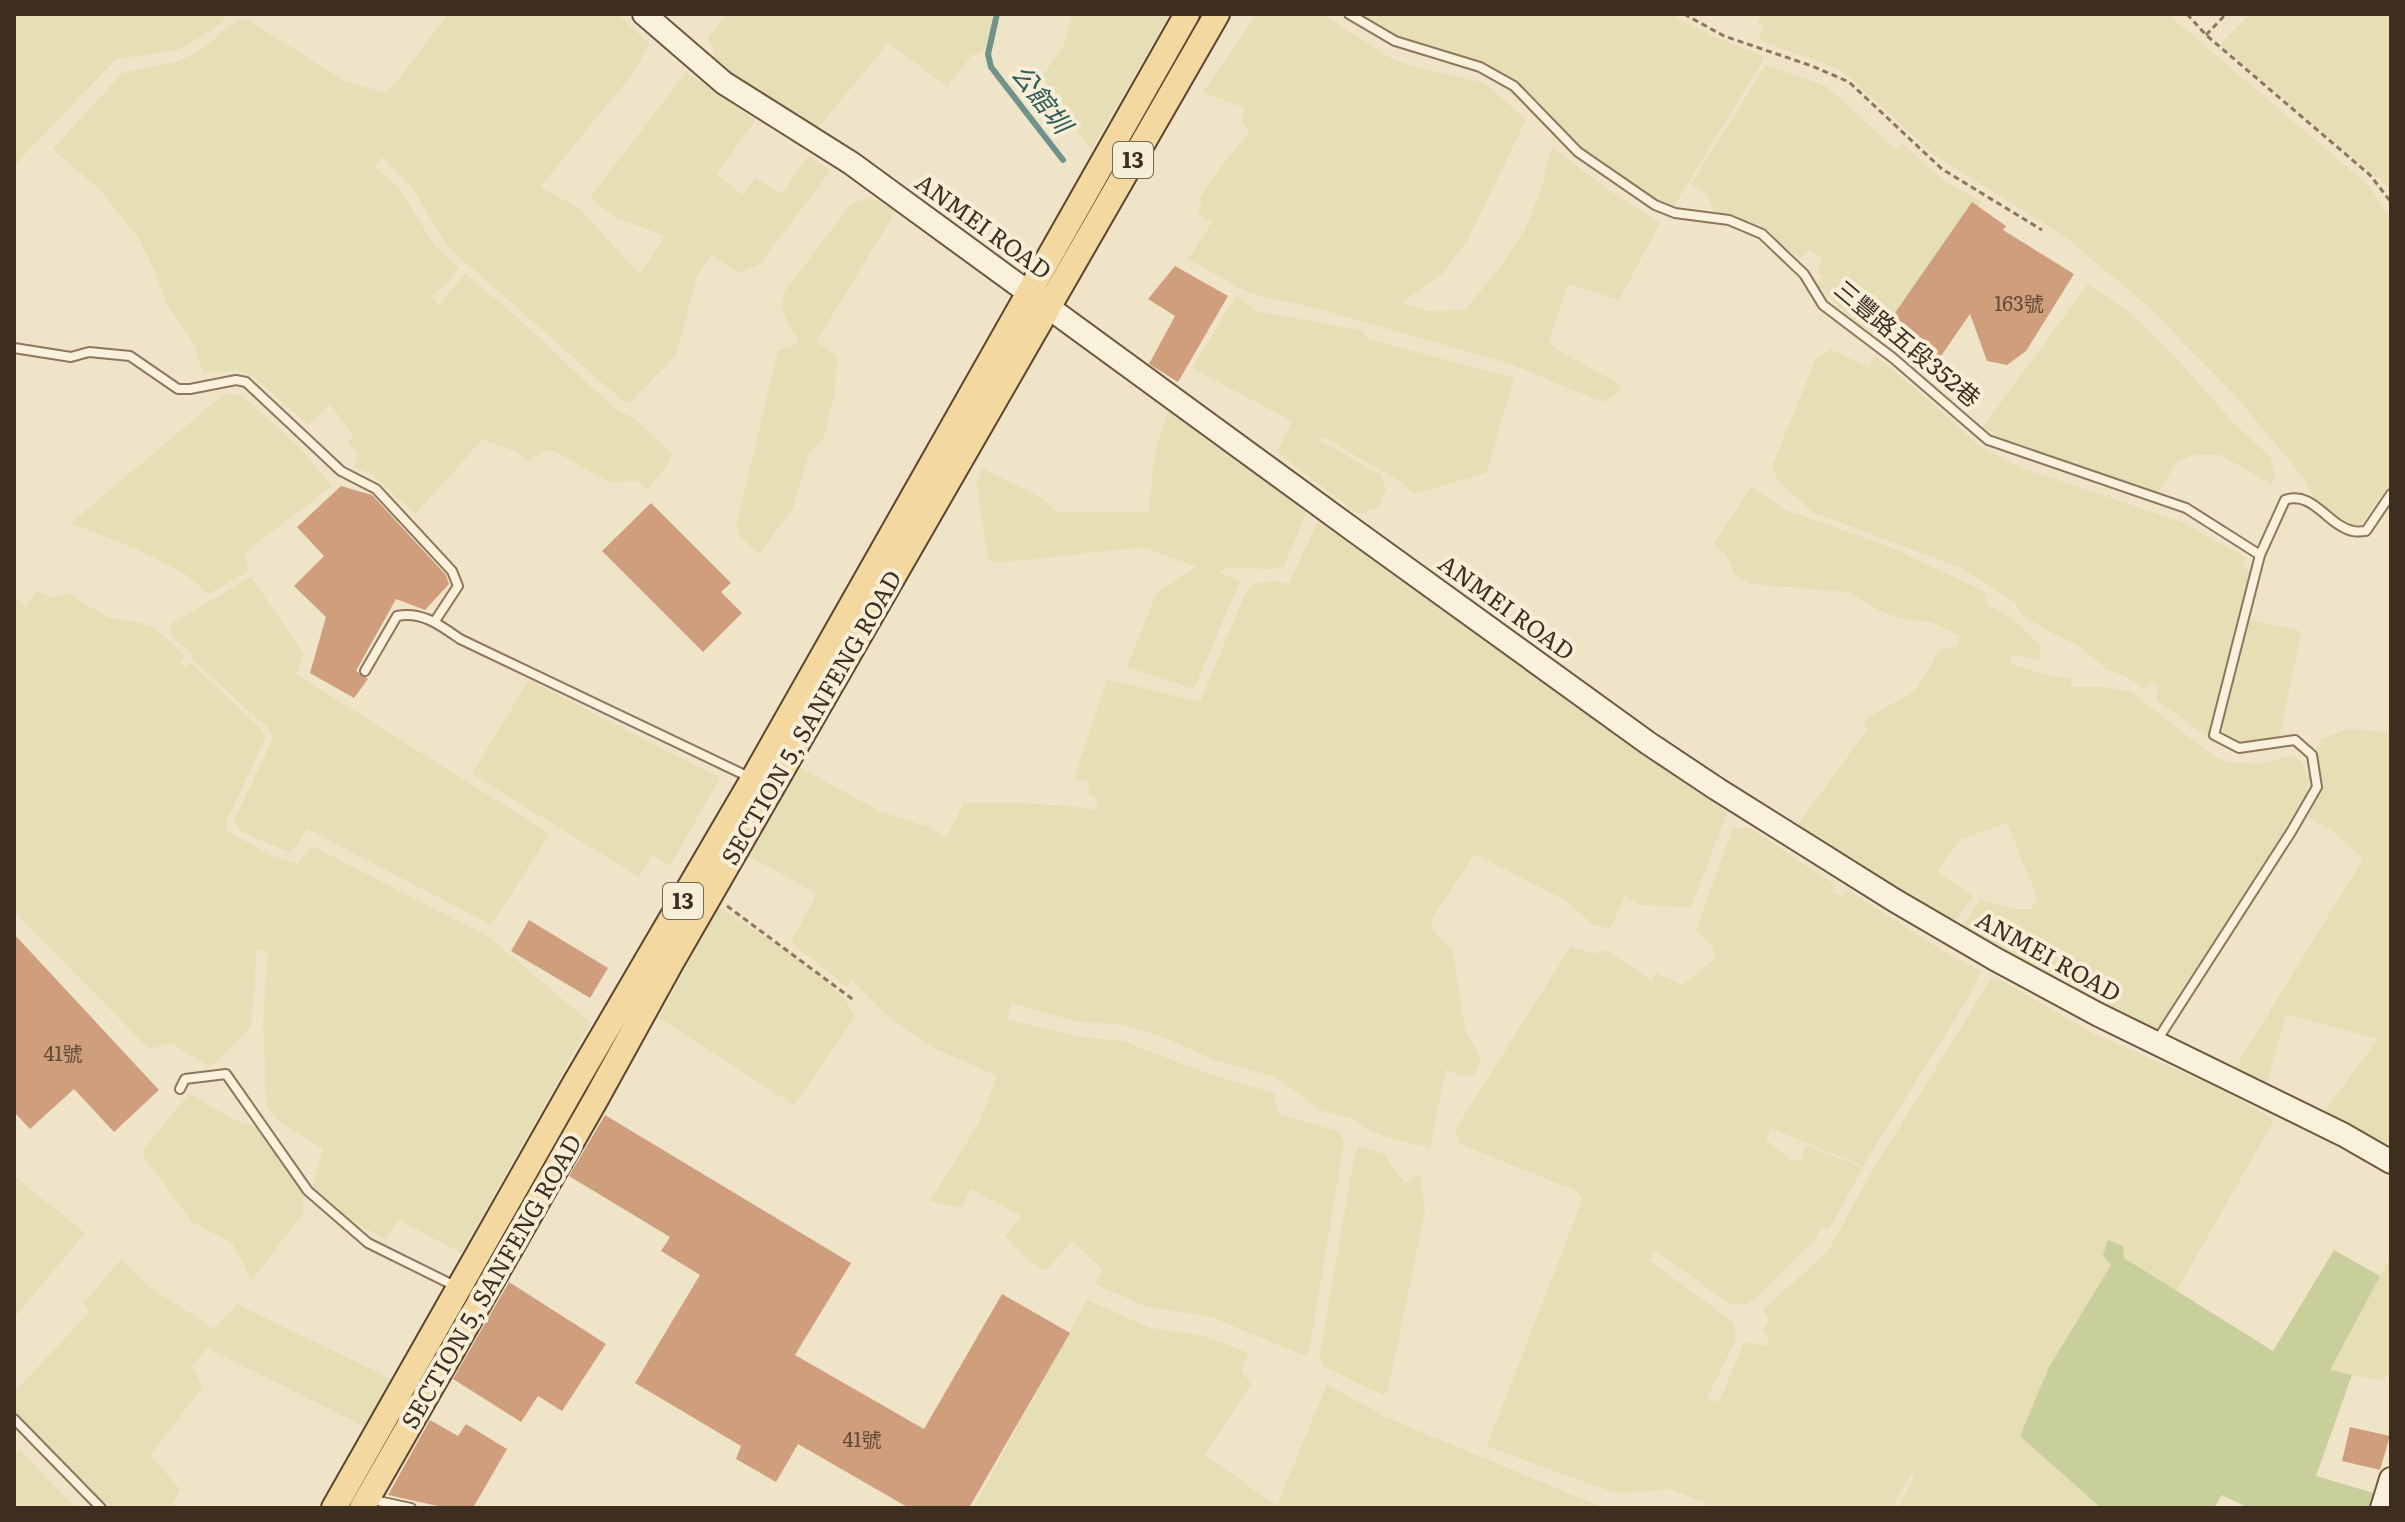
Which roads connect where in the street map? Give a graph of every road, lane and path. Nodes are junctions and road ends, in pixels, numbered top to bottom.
1 (644, 14) edge
2 (1187, 14) edge
3 (1217, 14) edge
4 (1349, 14) edge
5 (1684, 14) edge
6 (2187, 14) edge
7 (2226, 14) edge
8 (2206, 35) junction
9 (2391, 202) edge
10 (2042, 230) dead end
11 (1028, 293) junction
12 (1050, 307) junction
13 (14, 348) edge
14 (2391, 494) edge
15 (2260, 555) junction
16 (435, 621) junction
17 (365, 671) dead end
18 (761, 785) junction
19 (711, 894) junction
20 (855, 1001) dead end
21 (2156, 1043) junction
22 (180, 1089) dead end
23 (2391, 1162) edge
24 (459, 1288) junction
25 (481, 1302) junction
26 (14, 1419) edge
27 (2391, 1479) edge
28 (365, 1503) edge
29 (101, 1508) edge
30 (334, 1508) edge
31 (411, 1508) edge
32 (2382, 1508) edge

1 - 11 street, ANMEI ROAD
2 - 11 main road, SECTION 5, SANFENG ROAD / 13
3 - 12 main road, SECTION 5, SANFENG ROAD / 13
4 - 15 lane, 三豐路五段352巷
5 - 10 path
6 - 8 path
7 - 8 path
8 - 9 path
11 - 12 street, ANMEI ROAD
11 - 18 main road, SECTION 5, SANFENG ROAD / 13
12 - 18 main road, SECTION 5, SANFENG ROAD / 13
12 - 21 street, ANMEI ROAD
13 - 16 lane
14 - 15 lane
15 - 21 lane
16 - 17 lane
16 - 18 lane
18 - 19 main road, SECTION 5, SANFENG ROAD / 13
18 - 24 main road, SECTION 5, SANFENG ROAD / 13
19 - 20 path
19 - 25 main road, SECTION 5, SANFENG ROAD / 13
21 - 23 street, ANMEI ROAD
22 - 24 lane
24 - 25 lane
24 - 30 main road, SECTION 5, SANFENG ROAD / 13
25 - 28 main road, SECTION 5, SANFENG ROAD / 13
26 - 29 lane
27 - 32 street
28 - 31 lane

